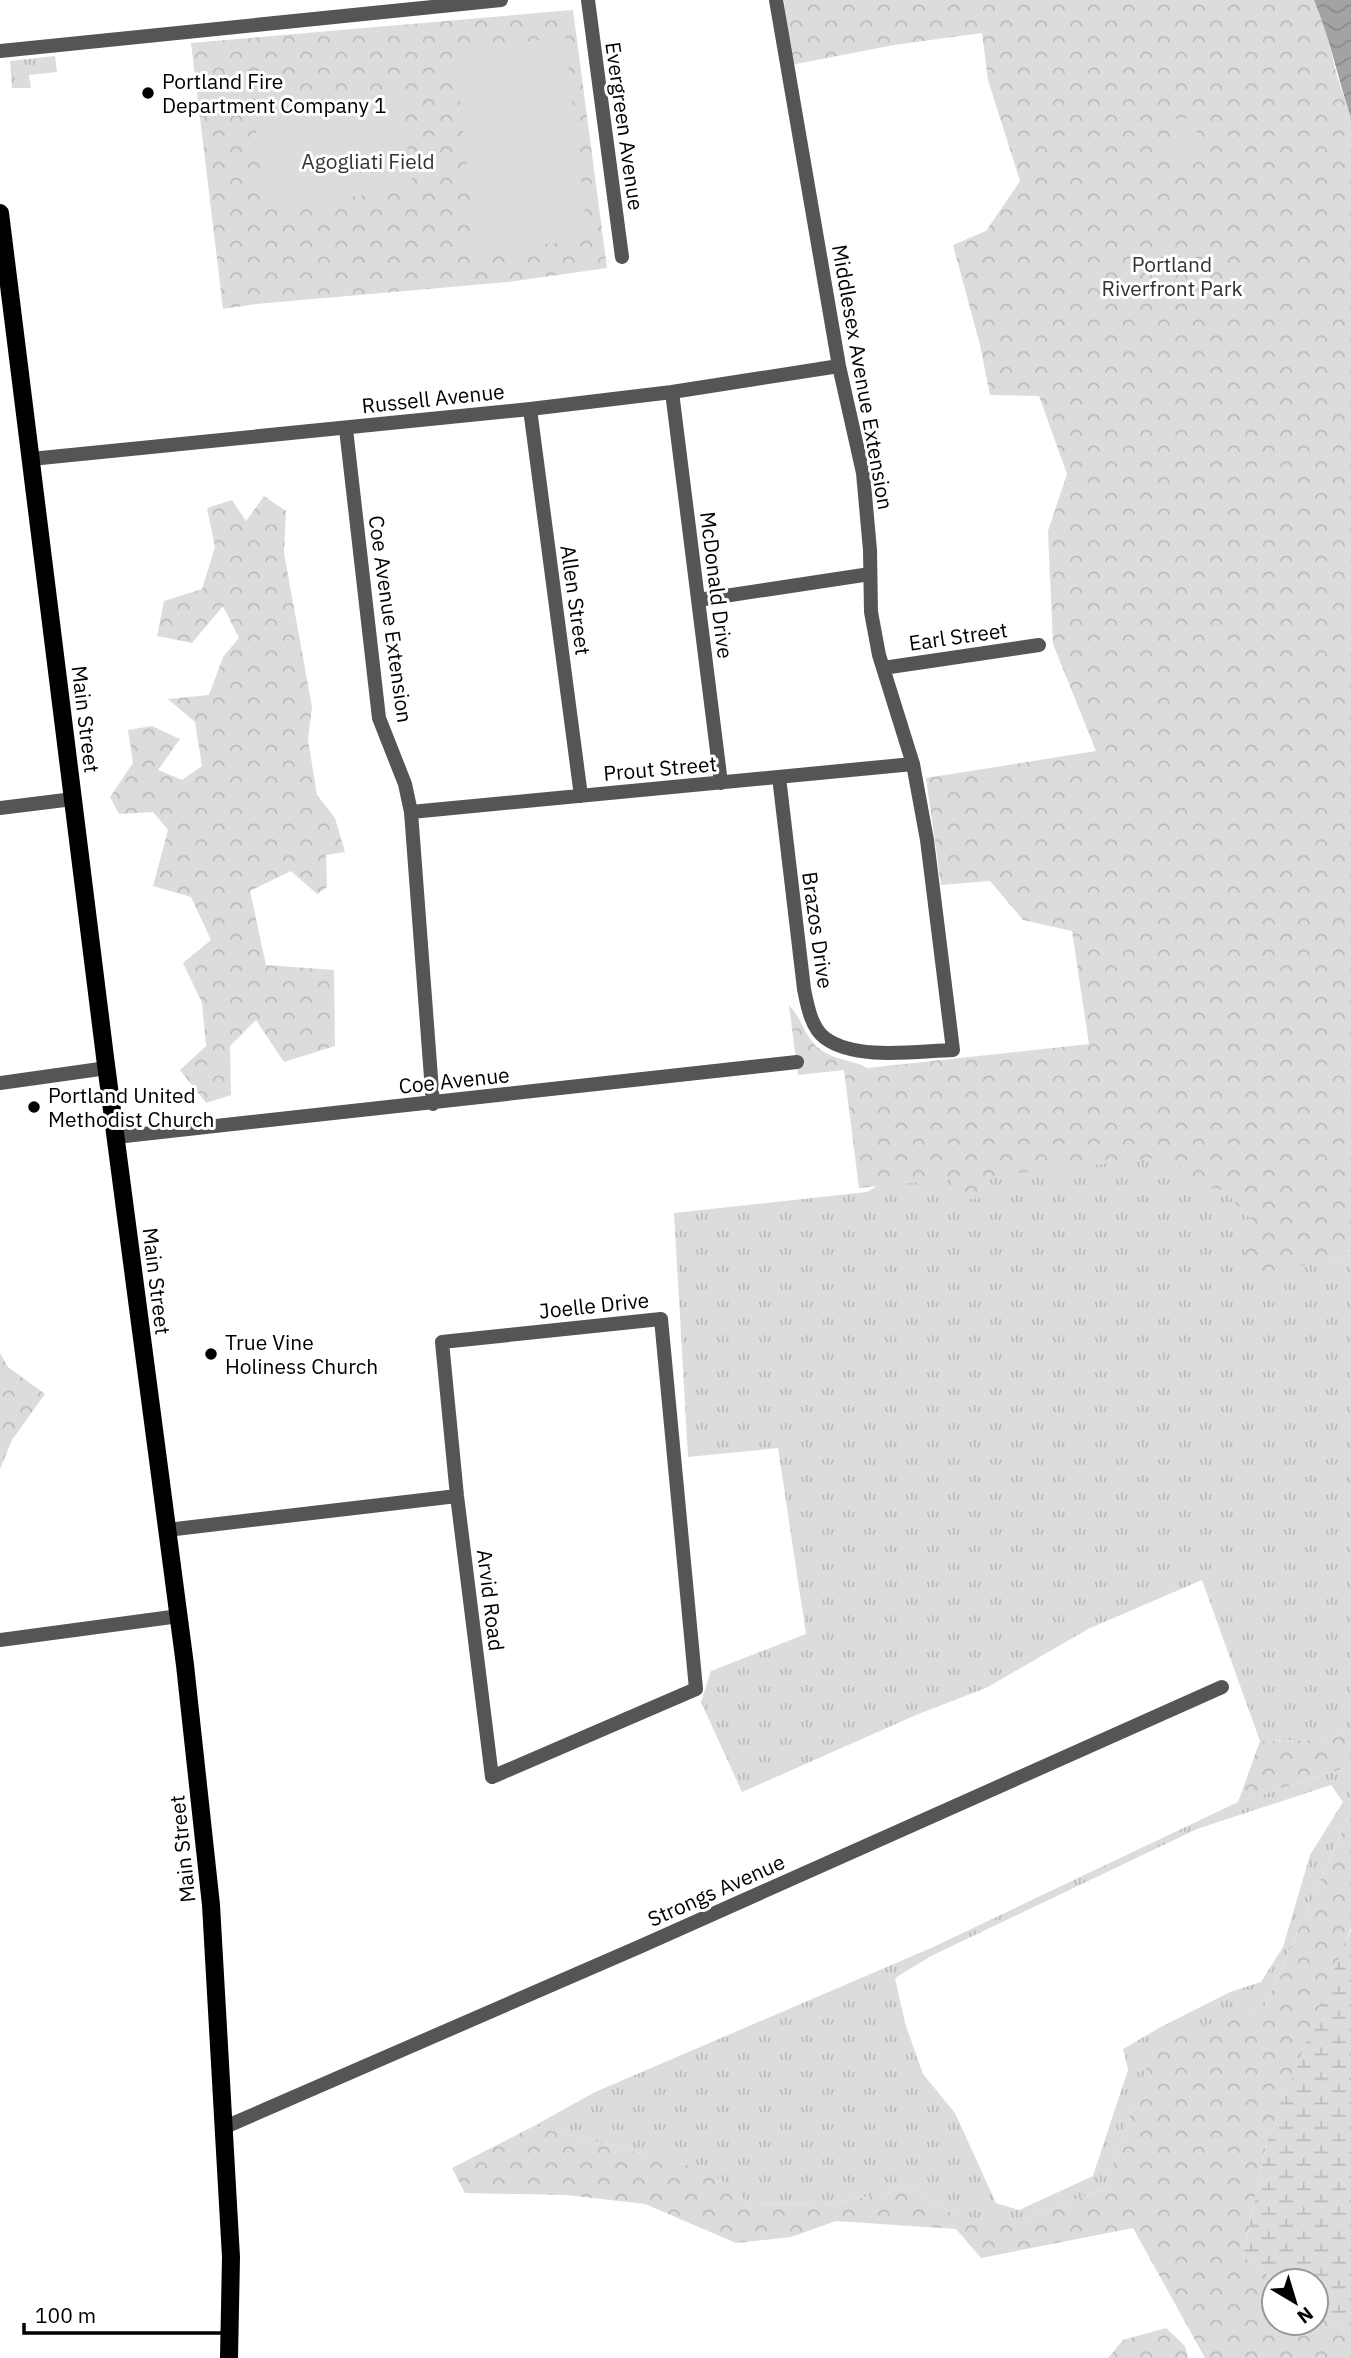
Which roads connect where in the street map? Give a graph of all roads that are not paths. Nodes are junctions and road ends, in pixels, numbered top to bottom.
1 (501, 0) edge
2 (588, 0) edge
3 (776, 0) edge
4 (0, 51) edge
5 (0, 213) edge
6 (622, 257) dead end
7 (839, 366) junction
8 (672, 392) junction
9 (530, 409) junction
10 (346, 429) junction
11 (31, 459) junction
12 (870, 574) junction
13 (698, 600) junction
14 (1039, 645) dead end
15 (883, 668) junction
16 (913, 764) junction
17 (779, 777) junction
18 (721, 783) junction
19 (581, 796) junction
20 (73, 799) junction
21 (0, 808) edge
22 (411, 813) junction
23 (953, 1050) joint
24 (797, 1062) dead end
25 (107, 1069) junction
26 (0, 1083) edge
27 (433, 1104) junction
28 (116, 1137) junction
29 (457, 1496) junction
30 (167, 1530) junction
31 (179, 1616) junction
32 (0, 1640) edge
33 (1222, 1688) dead end
34 (696, 1689) joint
35 (225, 2127) junction
36 (229, 2358) edge

1 - 4 street
2 - 6 street, Evergreen Avenue
3 - 7 street, Middlesex Avenue Extension
5 - 11 main road, Main Street
7 - 8 street, Russell Avenue
7 - 12 street, Middlesex Avenue Extension
8 - 9 street, Russell Avenue
8 - 13 street, McDonald Drive
9 - 10 street, Russell Avenue
9 - 19 street, Allen Street
10 - 11 street, Russell Avenue
10 - 22 street, Coe Avenue Extension
11 - 20 main road, Main Street
12 - 13 street
12 - 15 street, Middlesex Avenue Extension
13 - 18 street, McDonald Drive
14 - 15 street, Earl Street
15 - 16 street, Middlesex Avenue Extension
16 - 17 street, Prout Street
16 - 23 street, Middlesex Avenue Extension
17 - 18 street, Prout Street
17 - 23 street, Brazos Drive
18 - 19 street, Prout Street
19 - 22 street, Prout Street
20 - 21 street
20 - 25 main road, Main Street
22 - 27 street, Coe Avenue Extension
24 - 27 street, Coe Avenue
25 - 26 street
25 - 28 main road, Main Street
27 - 28 street, Coe Avenue
28 - 30 main road, Main Street
29 - 30 street
29 - 34 street, Arvid Road
29 - 34 street, Joelle Drive
30 - 31 main road, Main Street
31 - 32 street
31 - 35 main road, Main Street
33 - 35 street, Strongs Avenue
35 - 36 main road, Main Street

